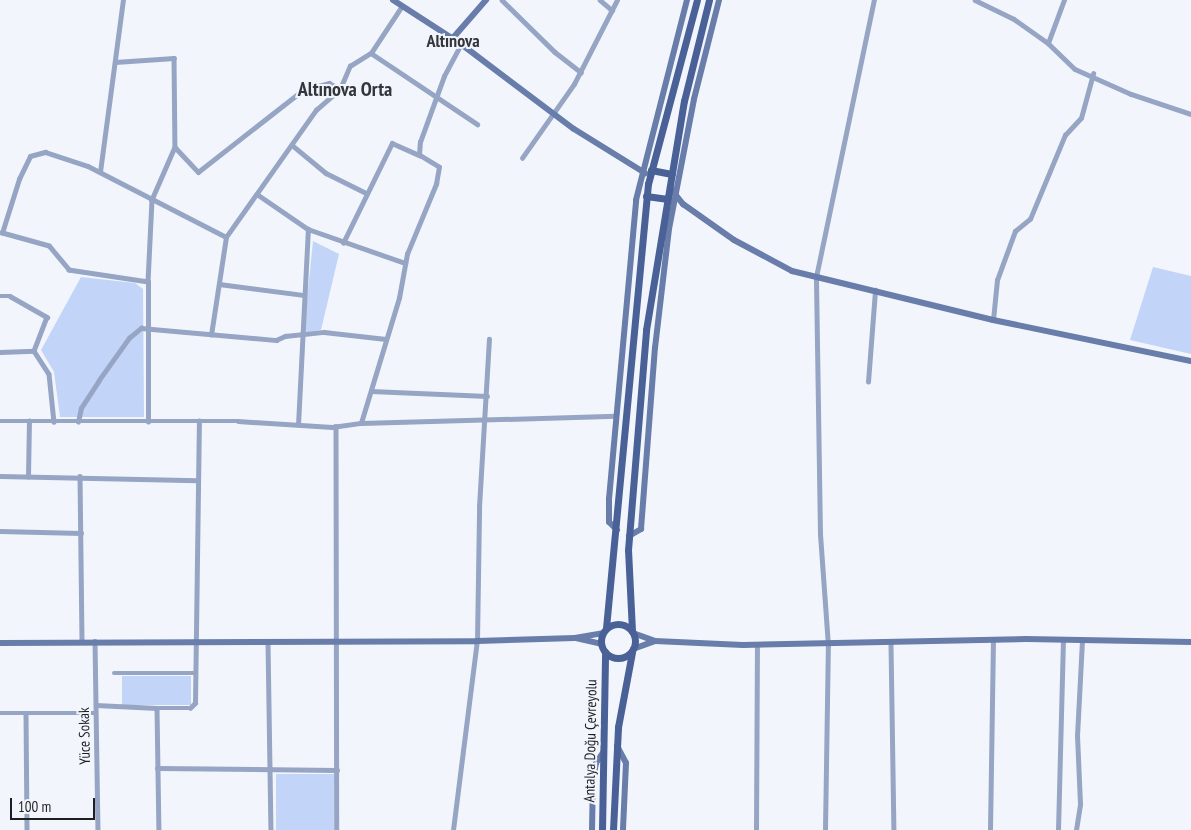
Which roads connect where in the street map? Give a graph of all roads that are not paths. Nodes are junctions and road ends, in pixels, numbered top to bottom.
1 (123, 0) edge
2 (393, 0) edge
3 (502, 0) edge
4 (600, 0) edge
5 (617, 0) edge
6 (687, 0) edge
7 (698, 0) edge
8 (709, 0) edge
9 (719, 0) edge
10 (874, 0) edge
11 (975, 0) edge
12 (1064, 0) edge
13 (483, 1) edge
14 (402, 6) junction
15 (612, 10) junction
16 (452, 39) junction
17 (1048, 43) junction
18 (461, 44) junction
19 (371, 53) junction
20 (115, 62) junction
21 (581, 72) junction
22 (1093, 74) junction
23 (340, 89) junction
24 (436, 95) junction
25 (554, 114) junction
26 (1191, 114) edge
27 (477, 124) dead end
28 (292, 145) junction
29 (175, 147) junction
30 (419, 155) junction
31 (522, 158) dead end
32 (100, 172) junction
33 (642, 172) junction
34 (651, 173) junction
35 (672, 174) junction
36 (670, 188) junction
37 (366, 193) junction
38 (257, 194) junction
39 (676, 194) junction
40 (646, 196) junction
41 (668, 199) junction
42 (152, 200) junction
43 (308, 229) junction
44 (1, 233) edge
45 (226, 237) junction
46 (343, 243) junction
47 (405, 263) junction
48 (816, 277) junction
49 (148, 282) junction
50 (219, 284) junction
51 (875, 290) junction
52 (304, 294) junction
53 (0, 296) edge
54 (993, 320) junction
55 (148, 330) junction
56 (301, 334) junction
57 (211, 335) junction
58 (386, 339) junction
59 (489, 339) dead end
60 (34, 351) junction
61 (0, 352) edge
62 (1191, 361) edge
63 (868, 382) dead end
64 (371, 391) junction
65 (487, 396) junction
66 (616, 416) junction
67 (486, 420) junction
68 (0, 421) edge
69 (29, 421) junction
70 (199, 421) junction
71 (54, 422) junction
72 (78, 422) junction
73 (148, 422) junction
74 (361, 423) junction
75 (298, 425) junction
76 (336, 426) junction
77 (0, 476) edge
78 (80, 476) junction
79 (28, 477) junction
80 (197, 480) junction
81 (0, 531) edge
82 (617, 531) junction
83 (81, 533) junction
84 (629, 536) junction
85 (605, 630) junction
86 (632, 632) junction
87 (575, 638) junction
88 (95, 641) junction
89 (477, 641) junction
90 (655, 641) junction
91 (992, 641) junction
92 (1064, 641) junction
93 (1082, 641) junction
94 (82, 642) junction
95 (194, 642) junction
96 (268, 642) junction
97 (336, 642) junction
98 (1191, 642) edge
99 (0, 643) edge
100 (601, 644) junction
101 (891, 644) junction
102 (757, 645) junction
103 (828, 646) junction
104 (633, 651) junction
105 (605, 652) junction
106 (114, 673) dead end
107 (194, 673) junction
108 (96, 705) junction
109 (157, 708) junction
110 (0, 713) edge
111 (26, 713) junction
112 (96, 713) junction
113 (617, 746) junction
114 (604, 751) junction
115 (157, 768) junction
116 (271, 769) junction
117 (337, 770) junction
118 (27, 830) edge
119 (98, 830) edge
120 (158, 830) edge
121 (271, 830) edge
122 (337, 830) edge
123 (453, 830) edge
124 (592, 830) edge
125 (602, 830) edge
126 (613, 830) edge
127 (623, 830) edge
128 (756, 830) edge
129 (825, 830) edge
130 (894, 830) edge
131 (990, 830) edge
132 (1058, 830) edge
133 (1076, 830) edge

1 - 20 street
2 - 14 street
3 - 21 street
4 - 15 street
5 - 15 street
6 - 33 street
7 - 34 main road
8 - 35 main road
9 - 39 street
10 - 48 street
11 - 17 street
12 - 17 street
13 - 16 street
14 - 16 street
14 - 19 street
15 - 21 street
16 - 18 street
17 - 22 street
18 - 24 street
18 - 25 street
19 - 23 street
19 - 24 street
20 - 29 street
20 - 32 street
21 - 25 street
22 - 26 street
22 - 54 street
23 - 28 street
23 - 29 street
24 - 27 street
24 - 30 street
25 - 31 street
25 - 33 street
28 - 37 street
28 - 38 street
29 - 42 street
30 - 37 street
30 - 47 street
32 - 42 street
32 - 44 street
33 - 34 street
33 - 66 street
34 - 35 main road
34 - 40 main road
35 - 36 main road
36 - 39 street
36 - 41 main road
37 - 46 street
38 - 43 street
38 - 45 street
39 - 48 street
39 - 84 street
40 - 41 main road
40 - 82 main road
41 - 84 main road
42 - 45 street
42 - 49 street
43 - 46 street
43 - 52 street
44 - 49 street
45 - 50 street
46 - 47 street
47 - 58 street
48 - 51 street
48 - 103 street
49 - 55 street
50 - 52 street
50 - 57 street
51 - 54 street
51 - 63 street
52 - 56 street
53 - 60 street
54 - 62 street
55 - 57 street
55 - 72 street
55 - 73 street
56 - 57 street
56 - 58 street
56 - 75 street
58 - 64 street
59 - 65 street
60 - 61 street
60 - 71 street
64 - 65 street
64 - 74 street
65 - 67 street
66 - 67 street
66 - 82 street
67 - 74 street
67 - 89 street
68 - 69 street
69 - 71 street
69 - 79 street
70 - 73 street
70 - 75 street
70 - 80 street
71 - 72 street
72 - 73 street
74 - 76 street
75 - 76 street
76 - 97 street
77 - 79 street
78 - 79 street
78 - 80 street
78 - 83 street
80 - 95 street
81 - 83 street
82 - 85 main road
83 - 94 street
84 - 86 main road
85 - 86 main road
85 - 87 street
85 - 100 main road
86 - 90 street
86 - 104 main road
87 - 89 street
87 - 100 street
88 - 94 street
88 - 95 street
88 - 108 street, Yüce Sokak
89 - 97 street
89 - 123 street
90 - 102 street
90 - 104 street
91 - 92 street
91 - 101 street
91 - 131 street
92 - 93 street
92 - 132 street
93 - 98 street
93 - 133 street
94 - 99 street
95 - 96 street
95 - 107 street
96 - 97 street
96 - 116 street
97 - 117 street
100 - 105 main road
101 - 103 street
101 - 130 street
102 - 103 street
102 - 128 street
103 - 129 street
104 - 105 main road
104 - 113 main road, Antalya Doğu Çevreyolu
105 - 114 main road, Antalya Doğu Çevreyolu
106 - 107 street
107 - 109 street
108 - 109 street
108 - 112 street, Yüce Sokak
109 - 115 street
110 - 111 street
111 - 112 street
111 - 118 street
112 - 119 street, Yüce Sokak
113 - 126 main road, Antalya Doğu Çevreyolu
113 - 127 street
114 - 124 street
114 - 125 main road, Antalya Doğu Çevreyolu
115 - 116 street
115 - 120 street
116 - 117 street
116 - 121 street
117 - 122 street

